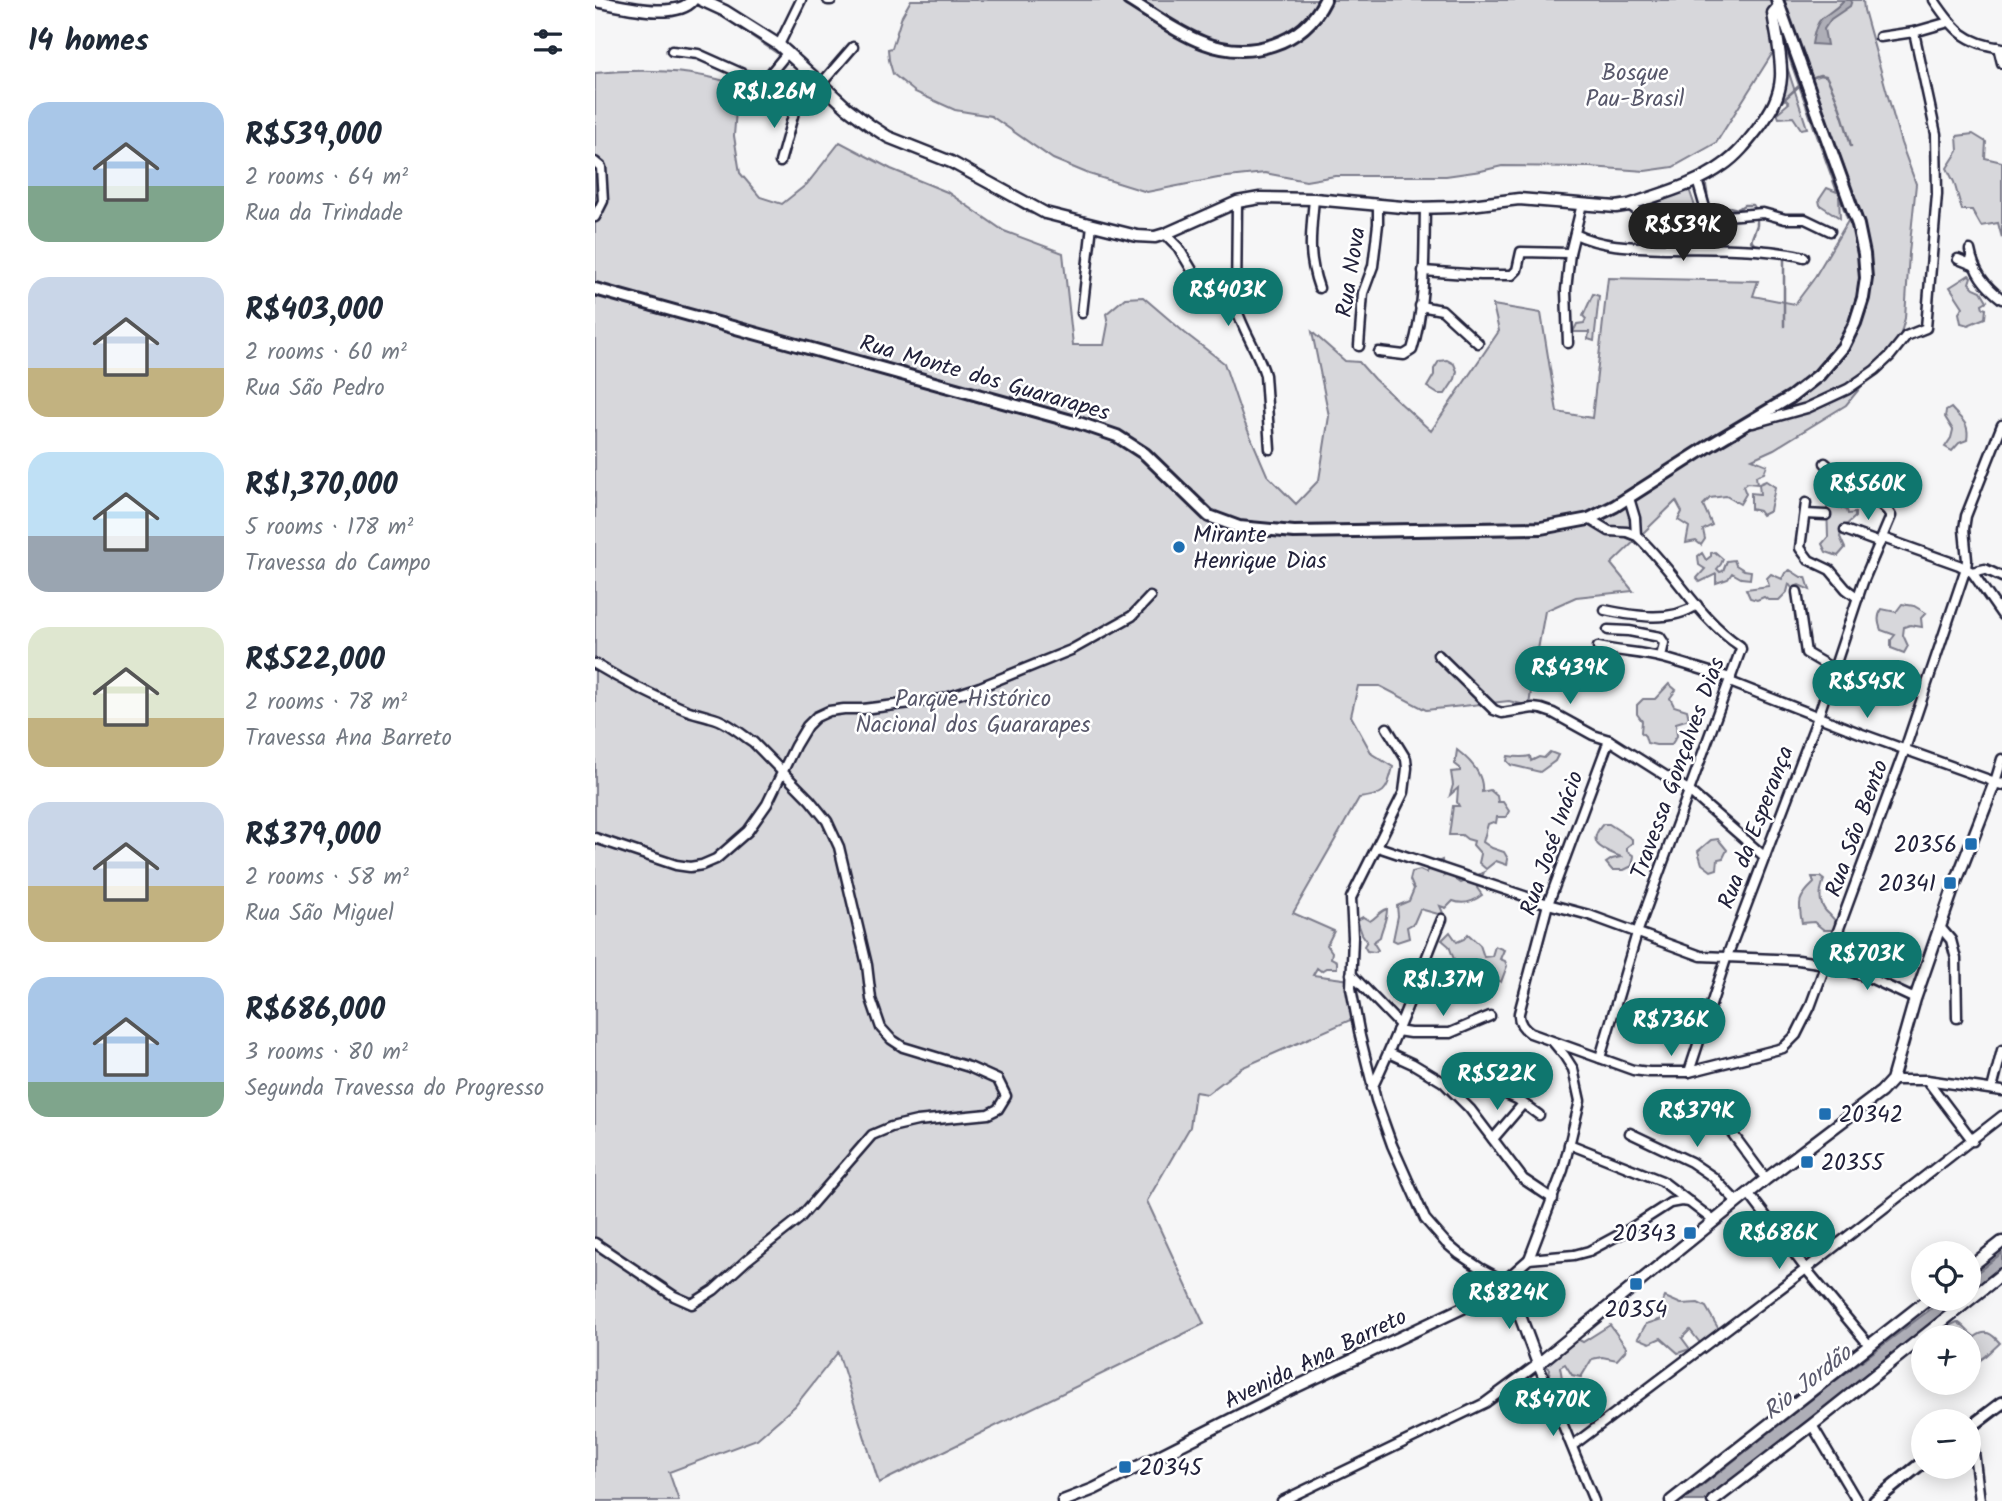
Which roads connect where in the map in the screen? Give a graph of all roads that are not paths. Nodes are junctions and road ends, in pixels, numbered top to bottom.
1 (693, 0) edge
2 (701, 0) edge
3 (801, 0) edge
4 (1129, 0) edge
5 (1325, 0) edge
6 (1934, 0) edge
7 (595, 1) edge
8 (1778, 3) edge
9 (722, 4) edge
10 (1949, 22) junction
11 (1914, 32) junction
12 (1880, 37) dead end
13 (779, 45) junction
14 (853, 47) dead end
15 (2000, 48) edge
16 (672, 51) dead end
17 (788, 52) junction
18 (2002, 63) edge
19 (817, 81) junction
20 (595, 162) edge
21 (780, 162) dead end
22 (1698, 183) junction
23 (1314, 199) junction
24 (1237, 202) junction
25 (1378, 204) junction
26 (1582, 204) junction
27 (1629, 205) junction
28 (1425, 208) junction
29 (595, 217) edge
30 (1708, 218) junction
31 (1092, 225) junction
32 (1831, 231) dead end
33 (1165, 234) junction
34 (1575, 234) junction
35 (1970, 250) dead end
36 (1570, 253) junction
37 (1804, 257) dead end
38 (1958, 259) dead end
39 (1973, 265) junction
40 (1423, 271) junction
41 (1236, 288) junction
42 (1319, 288) dead end
43 (595, 289) edge
44 (2002, 299) edge
45 (1420, 306) junction
46 (1082, 313) dead end
47 (1478, 343) dead end
48 (1568, 343) dead end
49 (1359, 346) dead end
50 (1379, 352) dead end
51 (1745, 425) junction
52 (2002, 425) edge
53 (1270, 449) dead end
54 (1825, 463) dead end
55 (1629, 498) junction
56 (1806, 503) dead end
57 (1805, 514) junction
58 (1826, 515) dead end
59 (1589, 519) junction
60 (1845, 530) dead end
61 (1636, 535) junction
62 (1881, 540) junction
63 (1969, 570) junction
64 (2002, 577) edge
65 (1797, 592) dead end
66 (1150, 597) dead end
67 (1858, 598) junction
68 (1697, 605) junction
69 (1605, 610) dead end
70 (2002, 615) edge
71 (1608, 630) dead end
72 (1598, 647) dead end
73 (1439, 655) dead end
74 (1661, 657) junction
75 (595, 664) edge
76 (1835, 670) junction
77 (1730, 680) junction
78 (1818, 717) junction
79 (1387, 728) dead end
80 (1609, 740) junction
81 (1905, 749) junction
82 (2002, 759) edge
83 (782, 770) junction
84 (1999, 783) edge
85 (1688, 790) junction
86 (595, 838) edge
87 (1378, 847) junction
88 (1765, 857) junction
89 (1548, 904) junction
90 (1442, 919) dead end
91 (1940, 927) junction
92 (1637, 933) junction
93 (1726, 959) junction
94 (1826, 964) junction
95 (1351, 974) junction
96 (1915, 999) junction
97 (1490, 1016) dead end
98 (1957, 1018) dead end
99 (1398, 1028) junction
100 (1552, 1041) junction
101 (2002, 1050) edge
102 (1389, 1053) junction
103 (1600, 1058) junction
104 (1689, 1072) junction
105 (1480, 1077) dead end
106 (1892, 1080) junction
107 (1927, 1080) junction
108 (1372, 1088) junction
109 (1991, 1089) junction
110 (2002, 1091) edge
111 (1523, 1104) junction
112 (1680, 1110) dead end
113 (1539, 1115) dead end
114 (2002, 1116) edge
115 (1630, 1133) dead end
116 (1493, 1139) junction
117 (1973, 1141) junction
118 (1569, 1144) junction
119 (1766, 1179) junction
120 (1749, 1194) junction
121 (1553, 1199) junction
122 (1690, 1202) junction
123 (1737, 1202) junction
124 (1714, 1221) junction
125 (2002, 1242) edge
126 (595, 1243) edge
127 (1529, 1259) junction
128 (1981, 1259) edge
129 (1806, 1269) junction
130 (2001, 1277) edge
131 (1506, 1284) junction
132 (1913, 1311) edge
133 (1869, 1345) junction
134 (1538, 1364) junction
135 (2002, 1403) edge
136 (1981, 1419) edge
137 (1812, 1425) junction
138 (1572, 1446) junction
139 (1911, 1472) edge
140 (1977, 1479) edge
141 (1088, 1497) edge
142 (1063, 1501) edge
143 (1282, 1501) edge
144 (1594, 1501) edge
145 (1671, 1501) edge
146 (1713, 1501) edge
147 (1857, 1501) edge
148 (1875, 1501) edge
149 (1980, 1501) edge

1 - 7 street
2 - 9 street
3 - 13 street
4 - 5 main road
6 - 10 street
8 - 22 street
8 - 51 main road, Rua Monte dos Guararapes
9 - 13 street
10 - 11 street
10 - 15 street
11 - 12 street
11 - 51 street
13 - 17 street
14 - 19 street
15 - 18 street
16 - 17 street
17 - 19 street
19 - 21 street
19 - 31 street
20 - 29 street
22 - 27 street
22 - 30 street
23 - 24 street
23 - 25 street
23 - 42 street
24 - 33 street
24 - 41 street
25 - 28 street
25 - 49 street, Rua Nova
26 - 27 street
26 - 28 street
26 - 34 street
27 - 30 street
28 - 40 street
30 - 32 street
31 - 33 street
31 - 46 street
33 - 41 street
34 - 36 street
34 - 37 street
35 - 39 street
36 - 40 street
36 - 48 street
38 - 39 street
39 - 44 street
40 - 45 street
41 - 53 street
43 - 59 main road, Rua Monte dos Guararapes
45 - 47 street
45 - 50 street
51 - 55 main road, Rua Monte dos Guararapes
52 - 63 street, Rua São Bento
54 - 62 street, Rua da Esperança
55 - 59 main road, Rua Monte dos Guararapes
55 - 61 street
56 - 57 street
57 - 58 street
57 - 67 street
59 - 61 street
60 - 62 street
61 - 68 street, Travessa Gonçalves Dias
62 - 63 street
62 - 67 street, Rua da Esperança
63 - 64 street
63 - 70 street
63 - 81 street, Rua São Bento
65 - 76 street
66 - 83 street
67 - 76 street, Rua da Esperança
68 - 69 street
68 - 77 street, Travessa Gonçalves Dias
71 - 74 street
72 - 74 street
73 - 80 street
74 - 77 street
75 - 83 street
76 - 78 street, Rua da Esperança
77 - 78 street
77 - 85 street, Travessa Gonçalves Dias
78 - 81 street
78 - 88 street, Rua da Esperança
79 - 87 street
80 - 85 street
80 - 89 street, Rua José Inácio
81 - 84 street
81 - 94 street, Rua São Bento
82 - 84 street
83 - 86 street
83 - 126 street
84 - 91 street
85 - 88 street
85 - 92 street, Travessa Gonçalves Dias
87 - 89 street
87 - 95 street
88 - 93 street, Rua da Esperança
89 - 92 street
89 - 100 street, Rua José Inácio
90 - 99 street
91 - 96 street
91 - 98 street
92 - 93 street
92 - 103 street, Travessa Gonçalves Dias
93 - 94 street
93 - 104 street, Rua da Esperança
94 - 96 street
94 - 104 street, Rua São Bento
95 - 99 street
95 - 108 street
96 - 106 street
97 - 99 street
99 - 102 street
100 - 103 street, Rua São Bento
100 - 118 street, Rua José Inácio
101 - 109 street
102 - 108 street
102 - 116 street
103 - 104 street, Rua São Bento
105 - 111 street
106 - 107 street
106 - 119 street
107 - 109 street
107 - 117 street
108 - 131 street
109 - 110 street
111 - 113 street
111 - 116 street
112 - 119 street
114 - 117 street
115 - 123 street
116 - 121 street
117 - 129 street
118 - 121 street, Rua José Inácio
118 - 122 street
119 - 120 street
120 - 123 street
120 - 129 street
121 - 127 street, Rua José Inácio
122 - 124 street
122 - 127 street
123 - 124 street
124 - 134 street
125 - 128 street
127 - 131 street
129 - 133 street
129 - 138 street
130 - 137 street
131 - 134 street
131 - 141 street, Avenida Ana Barreto
132 - 133 street
133 - 145 street
134 - 138 street
134 - 143 street
135 - 136 main road
137 - 146 street
137 - 147 street
138 - 144 street
139 - 148 main road
140 - 149 street
141 - 142 street, Avenida Ana Barreto

